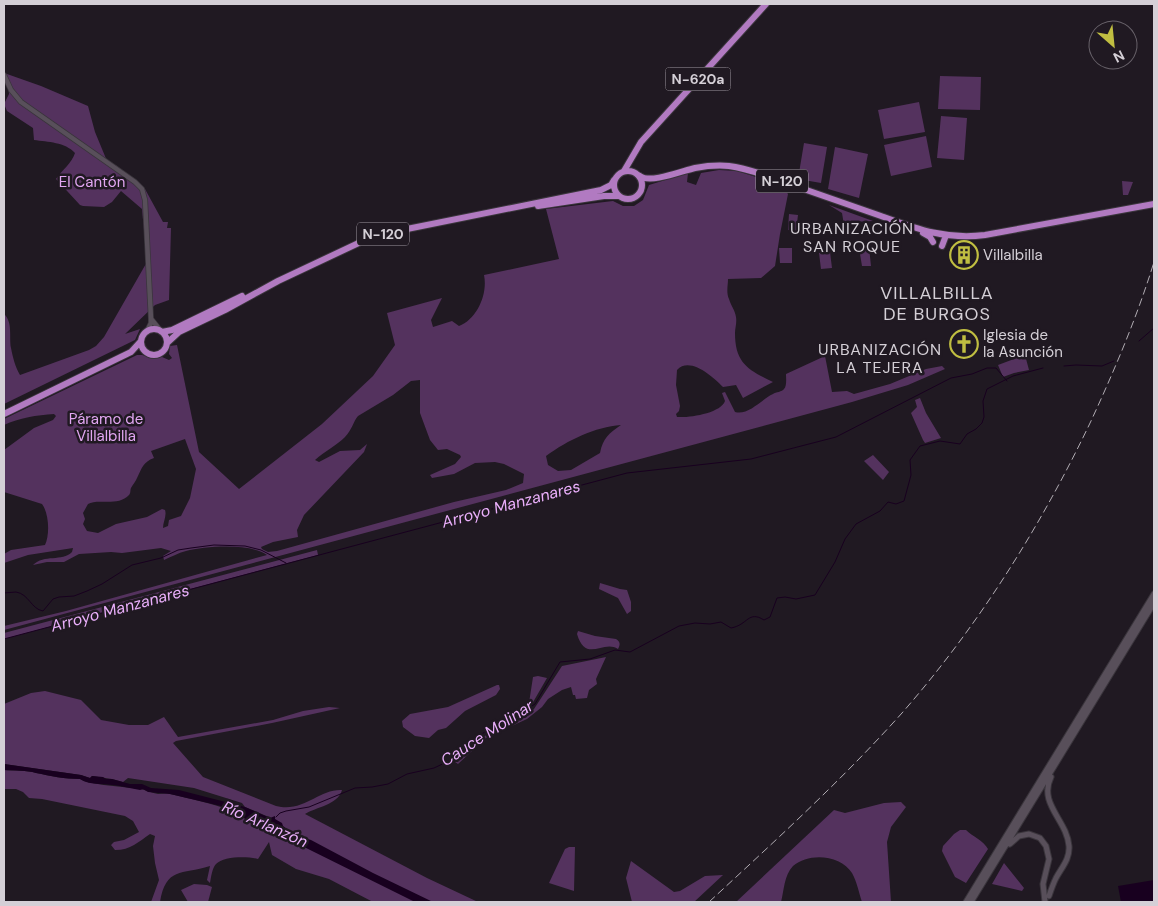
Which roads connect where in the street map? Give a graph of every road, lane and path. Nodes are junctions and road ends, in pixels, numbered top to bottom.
1 (766, 4) edge
2 (4, 75) edge
3 (632, 156) junction
4 (624, 171) junction
5 (639, 175) junction
6 (656, 178) junction
7 (614, 180) junction
8 (642, 189) junction
9 (618, 196) junction
10 (1154, 204) edge
11 (497, 212) junction
12 (924, 232) junction
13 (980, 235) junction
14 (960, 237) junction
15 (944, 238) junction
16 (942, 246) dead end
17 (278, 281) junction
18 (151, 319) junction
19 (147, 331) junction
20 (161, 331) junction
21 (141, 341) junction
22 (167, 343) junction
23 (132, 352) junction
24 (147, 353) junction
25 (4, 414) edge
26 (1154, 594) edge
27 (1154, 603) edge
28 (1059, 760) junction
29 (1002, 851) junction
30 (1049, 896) dead end
31 (966, 902) edge
32 (971, 902) edge
33 (1045, 902) edge

1 - 3 highway, N-620a
2 - 18 street
3 - 4 highway, N-620a
3 - 5 highway
4 - 5 highway, N-120
4 - 7 highway, N-120
5 - 6 highway, N-120
5 - 8 highway
6 - 8 highway, N-120
6 - 12 highway, N-120
7 - 9 highway
7 - 11 highway, N-120
8 - 9 highway, N-120
9 - 11 highway, N-120
10 - 13 highway, N-120
11 - 17 highway, N-120
12 - 14 highway, N-120
12 - 15 highway
12 - 15 highway
13 - 14 highway, N-120
13 - 15 highway, N-120
14 - 15 highway
15 - 16 highway
17 - 20 highway, N-120
17 - 22 highway, N-120
18 - 19 street
18 - 20 street
19 - 20 highway, N-120
19 - 21 highway, N-120
20 - 22 highway
21 - 23 highway, N-120
21 - 24 highway
22 - 24 highway, N-120
23 - 24 highway, N-120
23 - 25 highway, N-120
26 - 31 main road
27 - 28 main road
28 - 29 main road
28 - 30 main road
29 - 32 main road
29 - 33 main road

